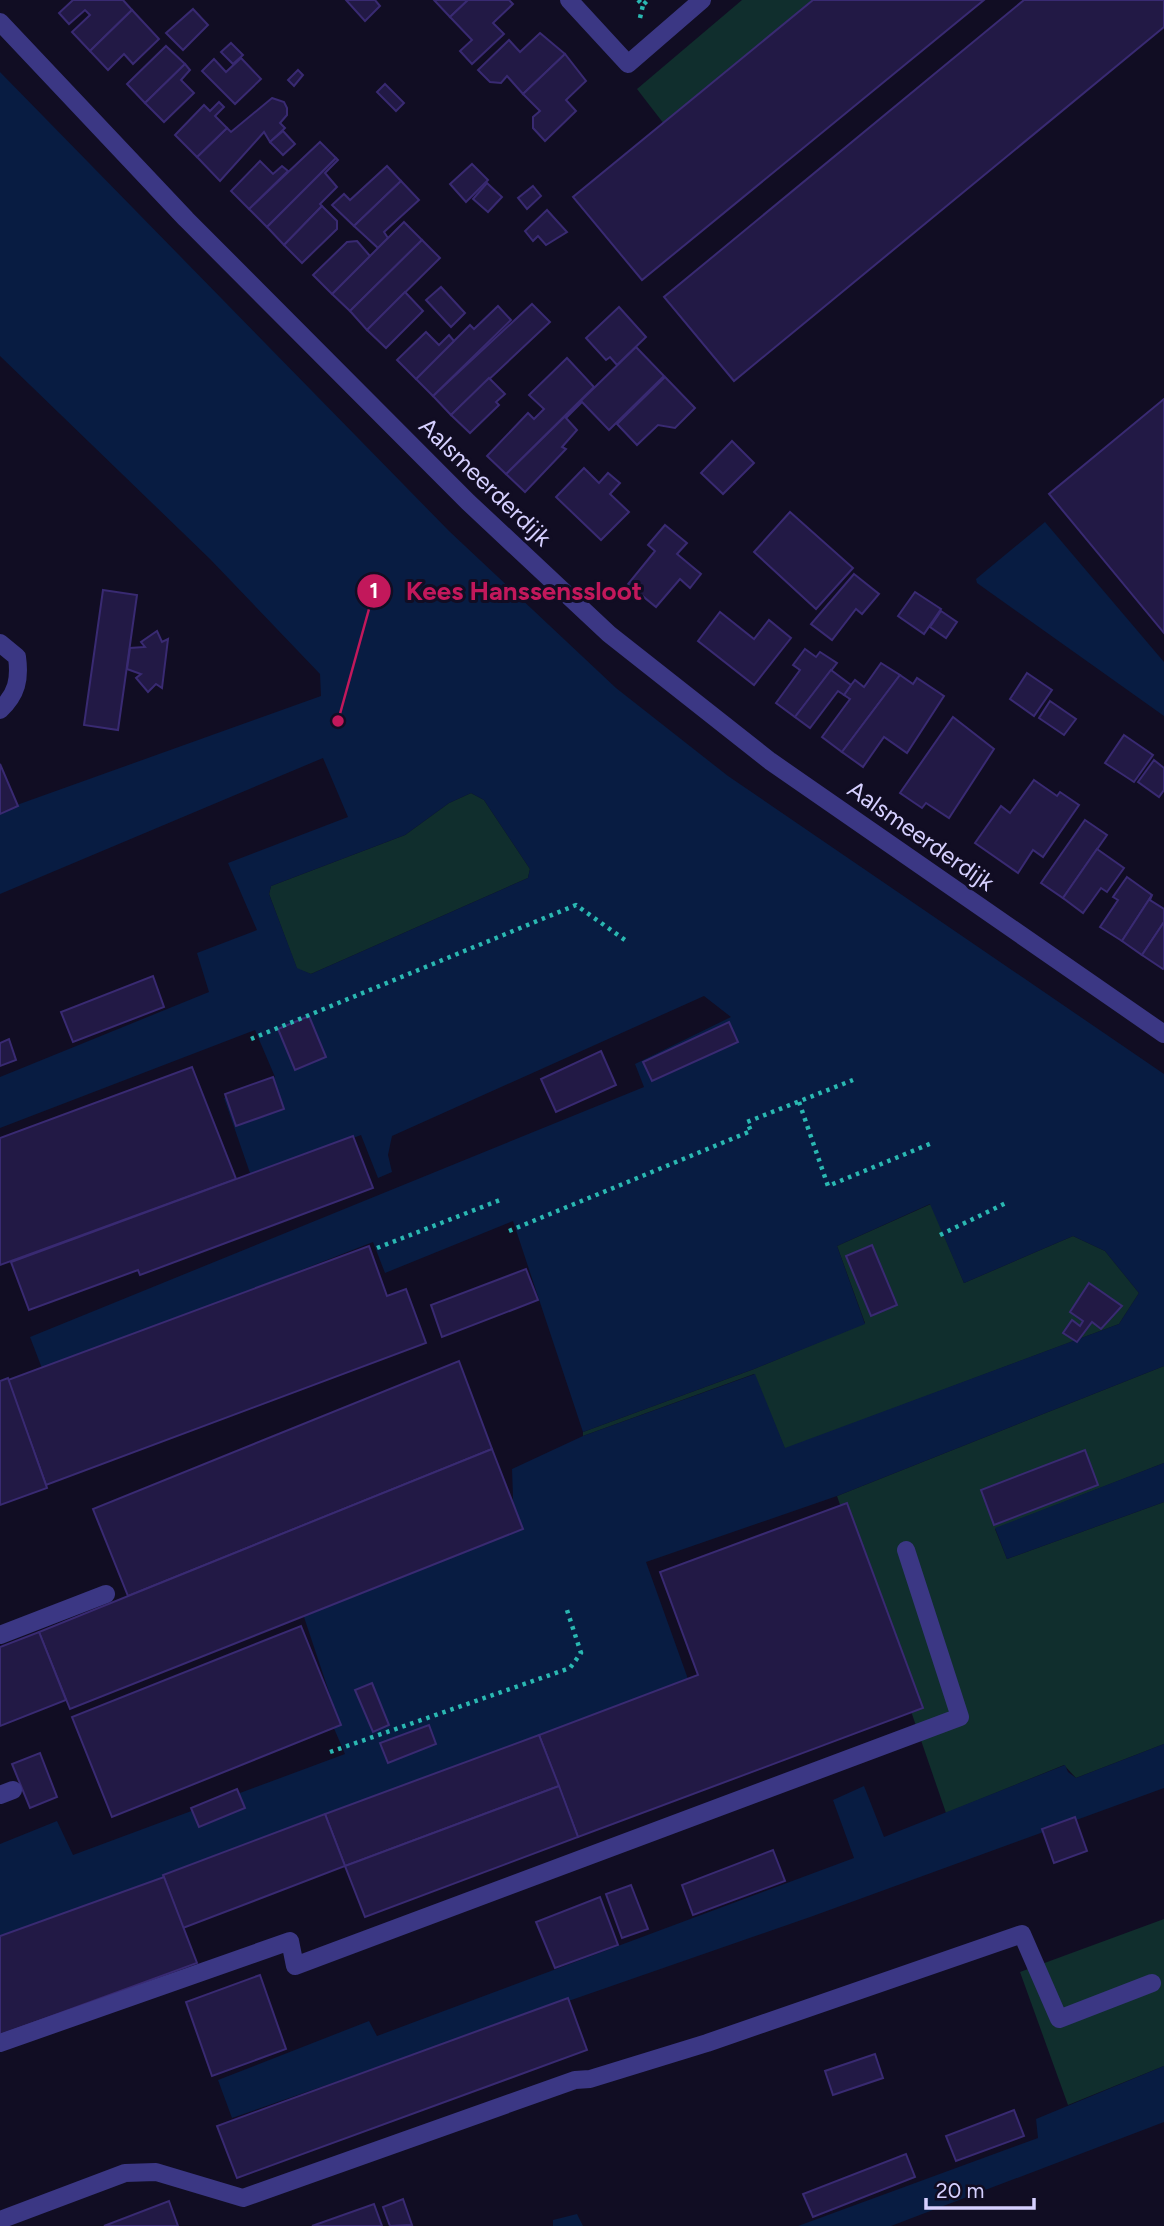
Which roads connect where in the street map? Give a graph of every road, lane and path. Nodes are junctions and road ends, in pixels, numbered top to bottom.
1 (569, 0) edge
2 (638, 0) edge
3 (649, 0) edge
4 (702, 0) edge
5 (0, 22) edge
6 (0, 643) edge
7 (0, 710) edge
8 (625, 940) dead end
9 (1164, 1034) edge
10 (251, 1039) dead end
11 (853, 1080) dead end
12 (799, 1101) junction
13 (932, 1143) dead end
14 (500, 1200) dead end
15 (1006, 1203) dead end
16 (509, 1231) dead end
17 (940, 1235) dead end
18 (377, 1248) dead end
19 (906, 1550) dead end
20 (106, 1594) dead end
21 (566, 1607) dead end
22 (0, 1635) edge
23 (330, 1752) dead end
24 (1152, 1983) dead end
25 (0, 2043) edge
26 (0, 2220) edge

1 - 4 street
2 - 3 path
5 - 9 street, Aalsmeerderdijk
6 - 7 street
8 - 10 path
11 - 12 path
12 - 13 path
12 - 16 path
14 - 18 path
15 - 17 path
19 - 25 street
20 - 22 street
21 - 23 path
24 - 26 street

